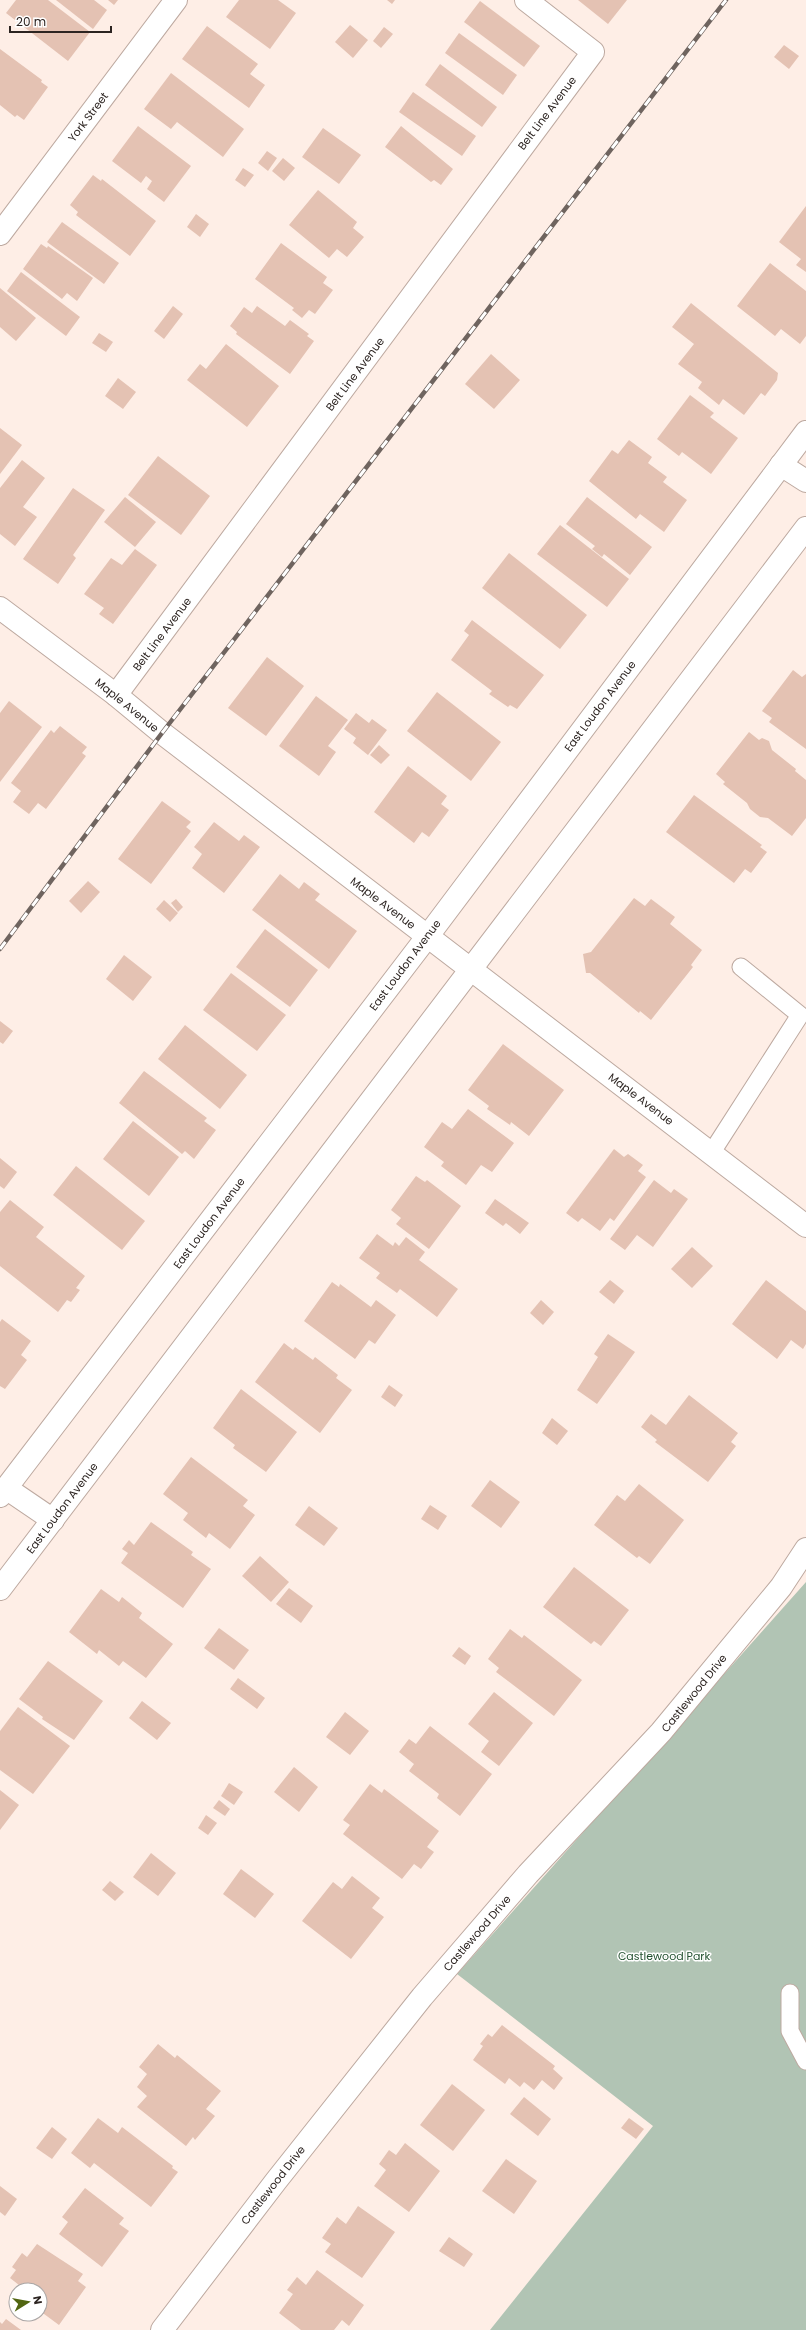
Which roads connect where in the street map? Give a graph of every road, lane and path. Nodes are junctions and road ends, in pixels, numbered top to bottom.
1 (176, 0) edge
2 (526, 0) edge
3 (0, 234) edge
4 (806, 432) edge
5 (781, 465) junction
6 (806, 481) edge
7 (806, 528) edge
8 (0, 608) edge
9 (116, 695) junction
10 (427, 937) junction
11 (741, 968) dead end
12 (470, 971) junction
13 (712, 1152) junction
14 (806, 1226) edge
15 (3, 1492) edge
16 (53, 1520) junction
17 (806, 1549) edge
18 (0, 1589) edge
19 (790, 1992) dead end
20 (806, 2061) edge
21 (162, 2330) edge

1 - 3 street, York Street
2 - 9 street, Belt Line Avenue
4 - 5 street, East Loudon Avenue
5 - 6 street
5 - 10 street, East Loudon Avenue
7 - 12 street, East Loudon Avenue
8 - 9 street, Maple Avenue
9 - 10 street, Maple Avenue
10 - 12 street, Maple Avenue
10 - 15 street, East Loudon Avenue
11 - 13 lane
12 - 13 street, Maple Avenue
12 - 16 street, East Loudon Avenue
13 - 14 street, Maple Avenue
15 - 16 street
16 - 18 street, East Loudon Avenue
17 - 21 street, Castlewood Drive
19 - 20 lane

